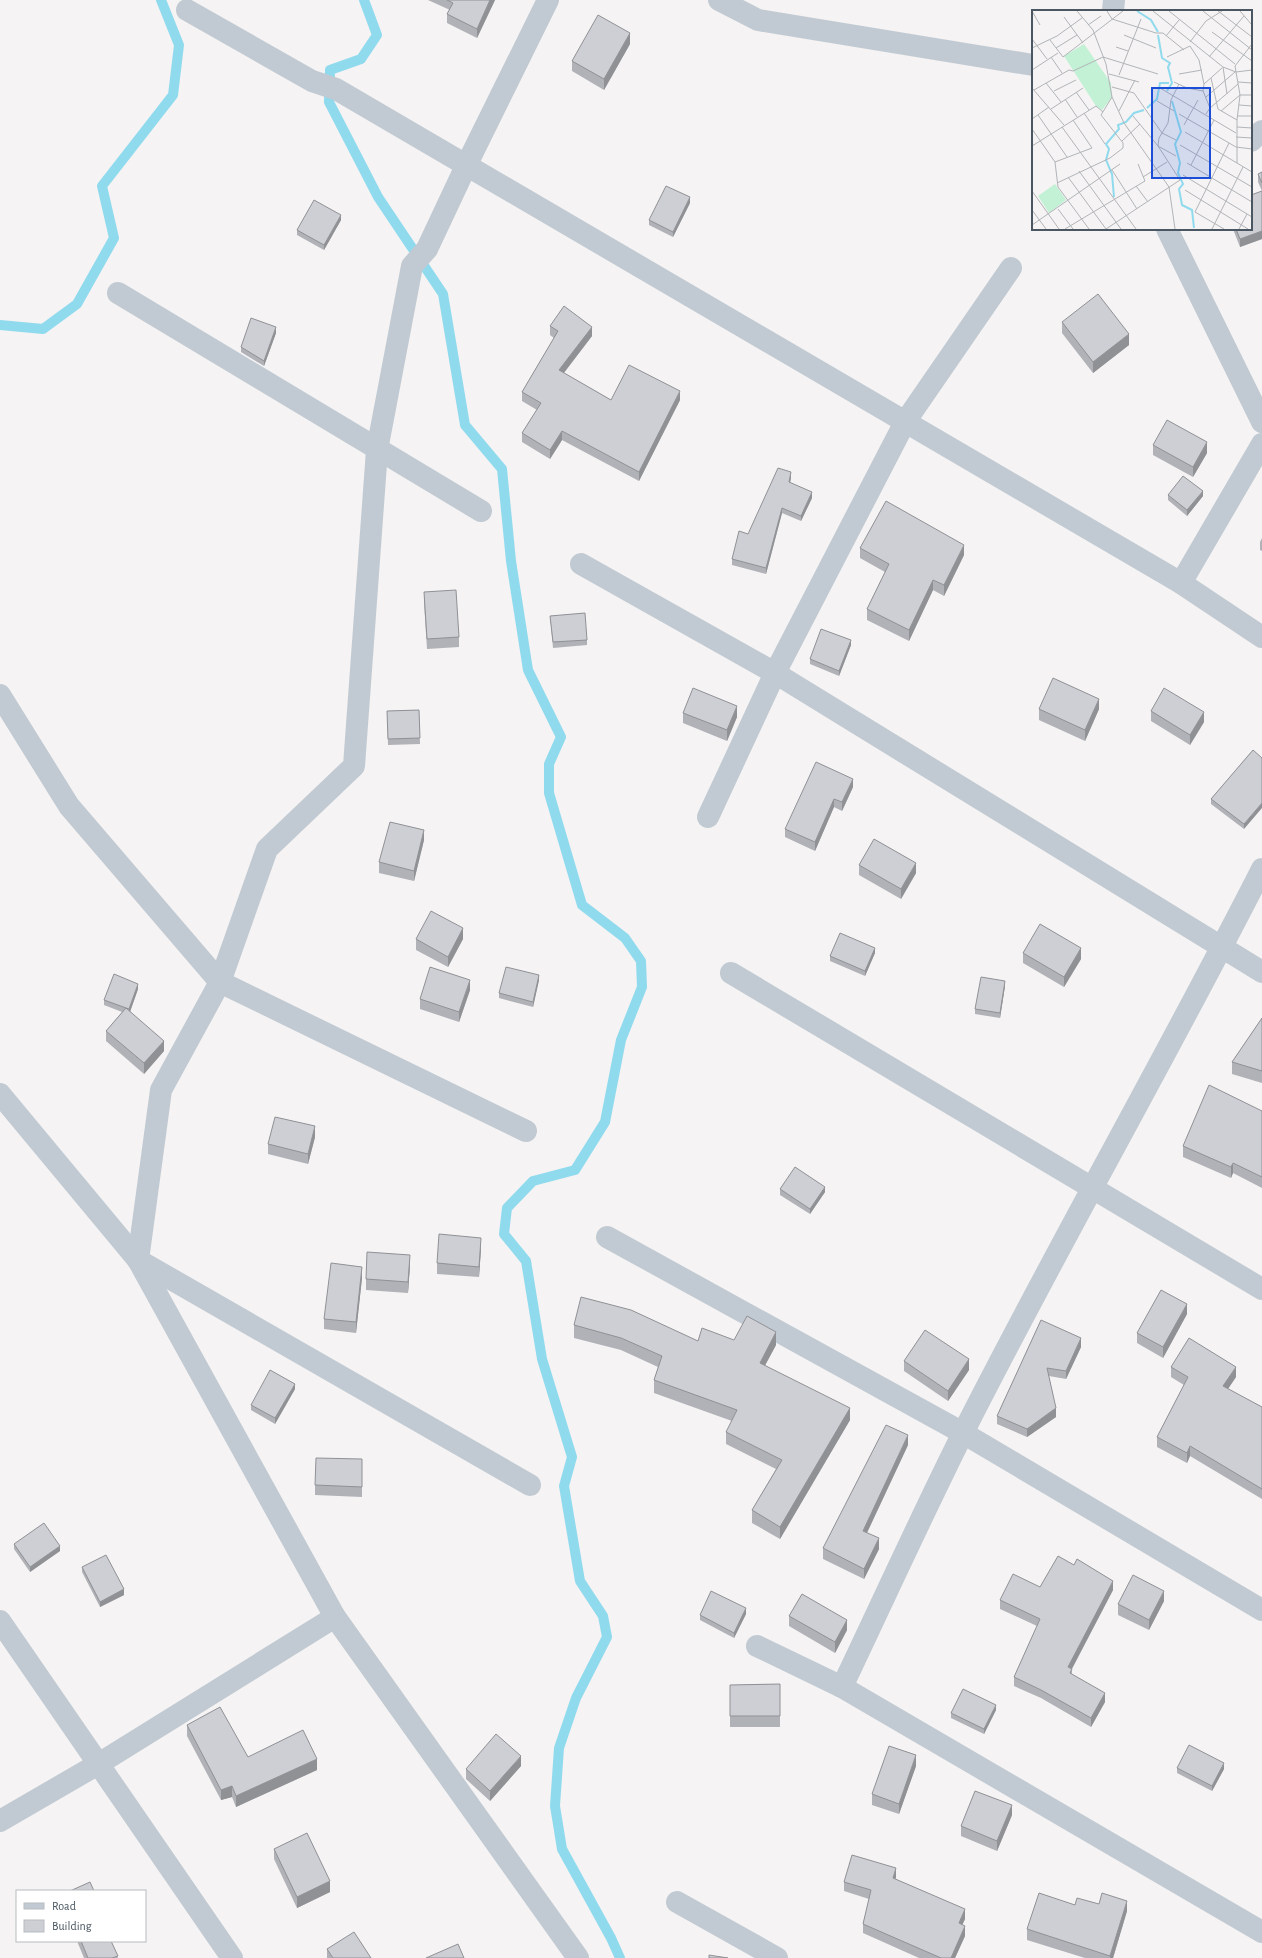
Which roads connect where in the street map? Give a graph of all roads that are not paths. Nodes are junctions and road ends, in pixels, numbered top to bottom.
1 (548, 0) edge
2 (719, 0) edge
3 (1114, 0) edge
4 (187, 10) dead end
5 (1112, 10) edge
6 (1032, 65) edge
7 (1262, 131) edge
8 (1252, 140) edge
9 (466, 166) junction
10 (1167, 230) edge
11 (1011, 268) dead end
12 (118, 294) dead end
13 (905, 422) junction
14 (1262, 422) edge
15 (1262, 444) edge
16 (377, 450) junction
17 (481, 511) dead end
18 (581, 564) dead end
19 (1182, 583) junction
20 (1262, 637) edge
21 (775, 673) junction
22 (0, 695) edge
23 (708, 817) dead end
24 (1262, 869) edge
25 (1221, 949) junction
26 (1262, 972) edge
27 (730, 973) dead end
28 (220, 982) junction
29 (0, 1094) edge
30 (526, 1131) dead end
31 (1092, 1187) junction
32 (607, 1237) dead end
33 (138, 1260) junction
34 (1262, 1289) edge
35 (963, 1433) junction
36 (530, 1485) dead end
37 (1262, 1610) edge
38 (335, 1617) junction
39 (0, 1621) edge
40 (757, 1646) dead end
41 (842, 1688) junction
42 (100, 1764) junction
43 (0, 1821) edge
44 (677, 1902) dead end
45 (1262, 1932) edge
46 (232, 1958) edge
47 (578, 1958) edge
48 (777, 1958) edge

1 - 9 street
2 - 6 street
3 - 5 street
4 - 9 street
7 - 8 street
9 - 13 street
9 - 16 street
10 - 14 street
11 - 13 street
12 - 16 street
13 - 19 street
13 - 21 street
15 - 19 street
16 - 17 street
16 - 28 street
18 - 21 street
19 - 20 street
21 - 23 street
21 - 25 street
22 - 28 street
24 - 25 street
25 - 26 street
25 - 31 street
27 - 31 street
28 - 30 street
28 - 33 street
29 - 33 street
31 - 34 street
31 - 35 street
32 - 35 street
33 - 36 street
33 - 38 street
35 - 37 street
35 - 41 street
38 - 42 street
38 - 47 street
39 - 42 street
40 - 41 street
41 - 45 street
42 - 43 street
42 - 46 street
44 - 48 street

